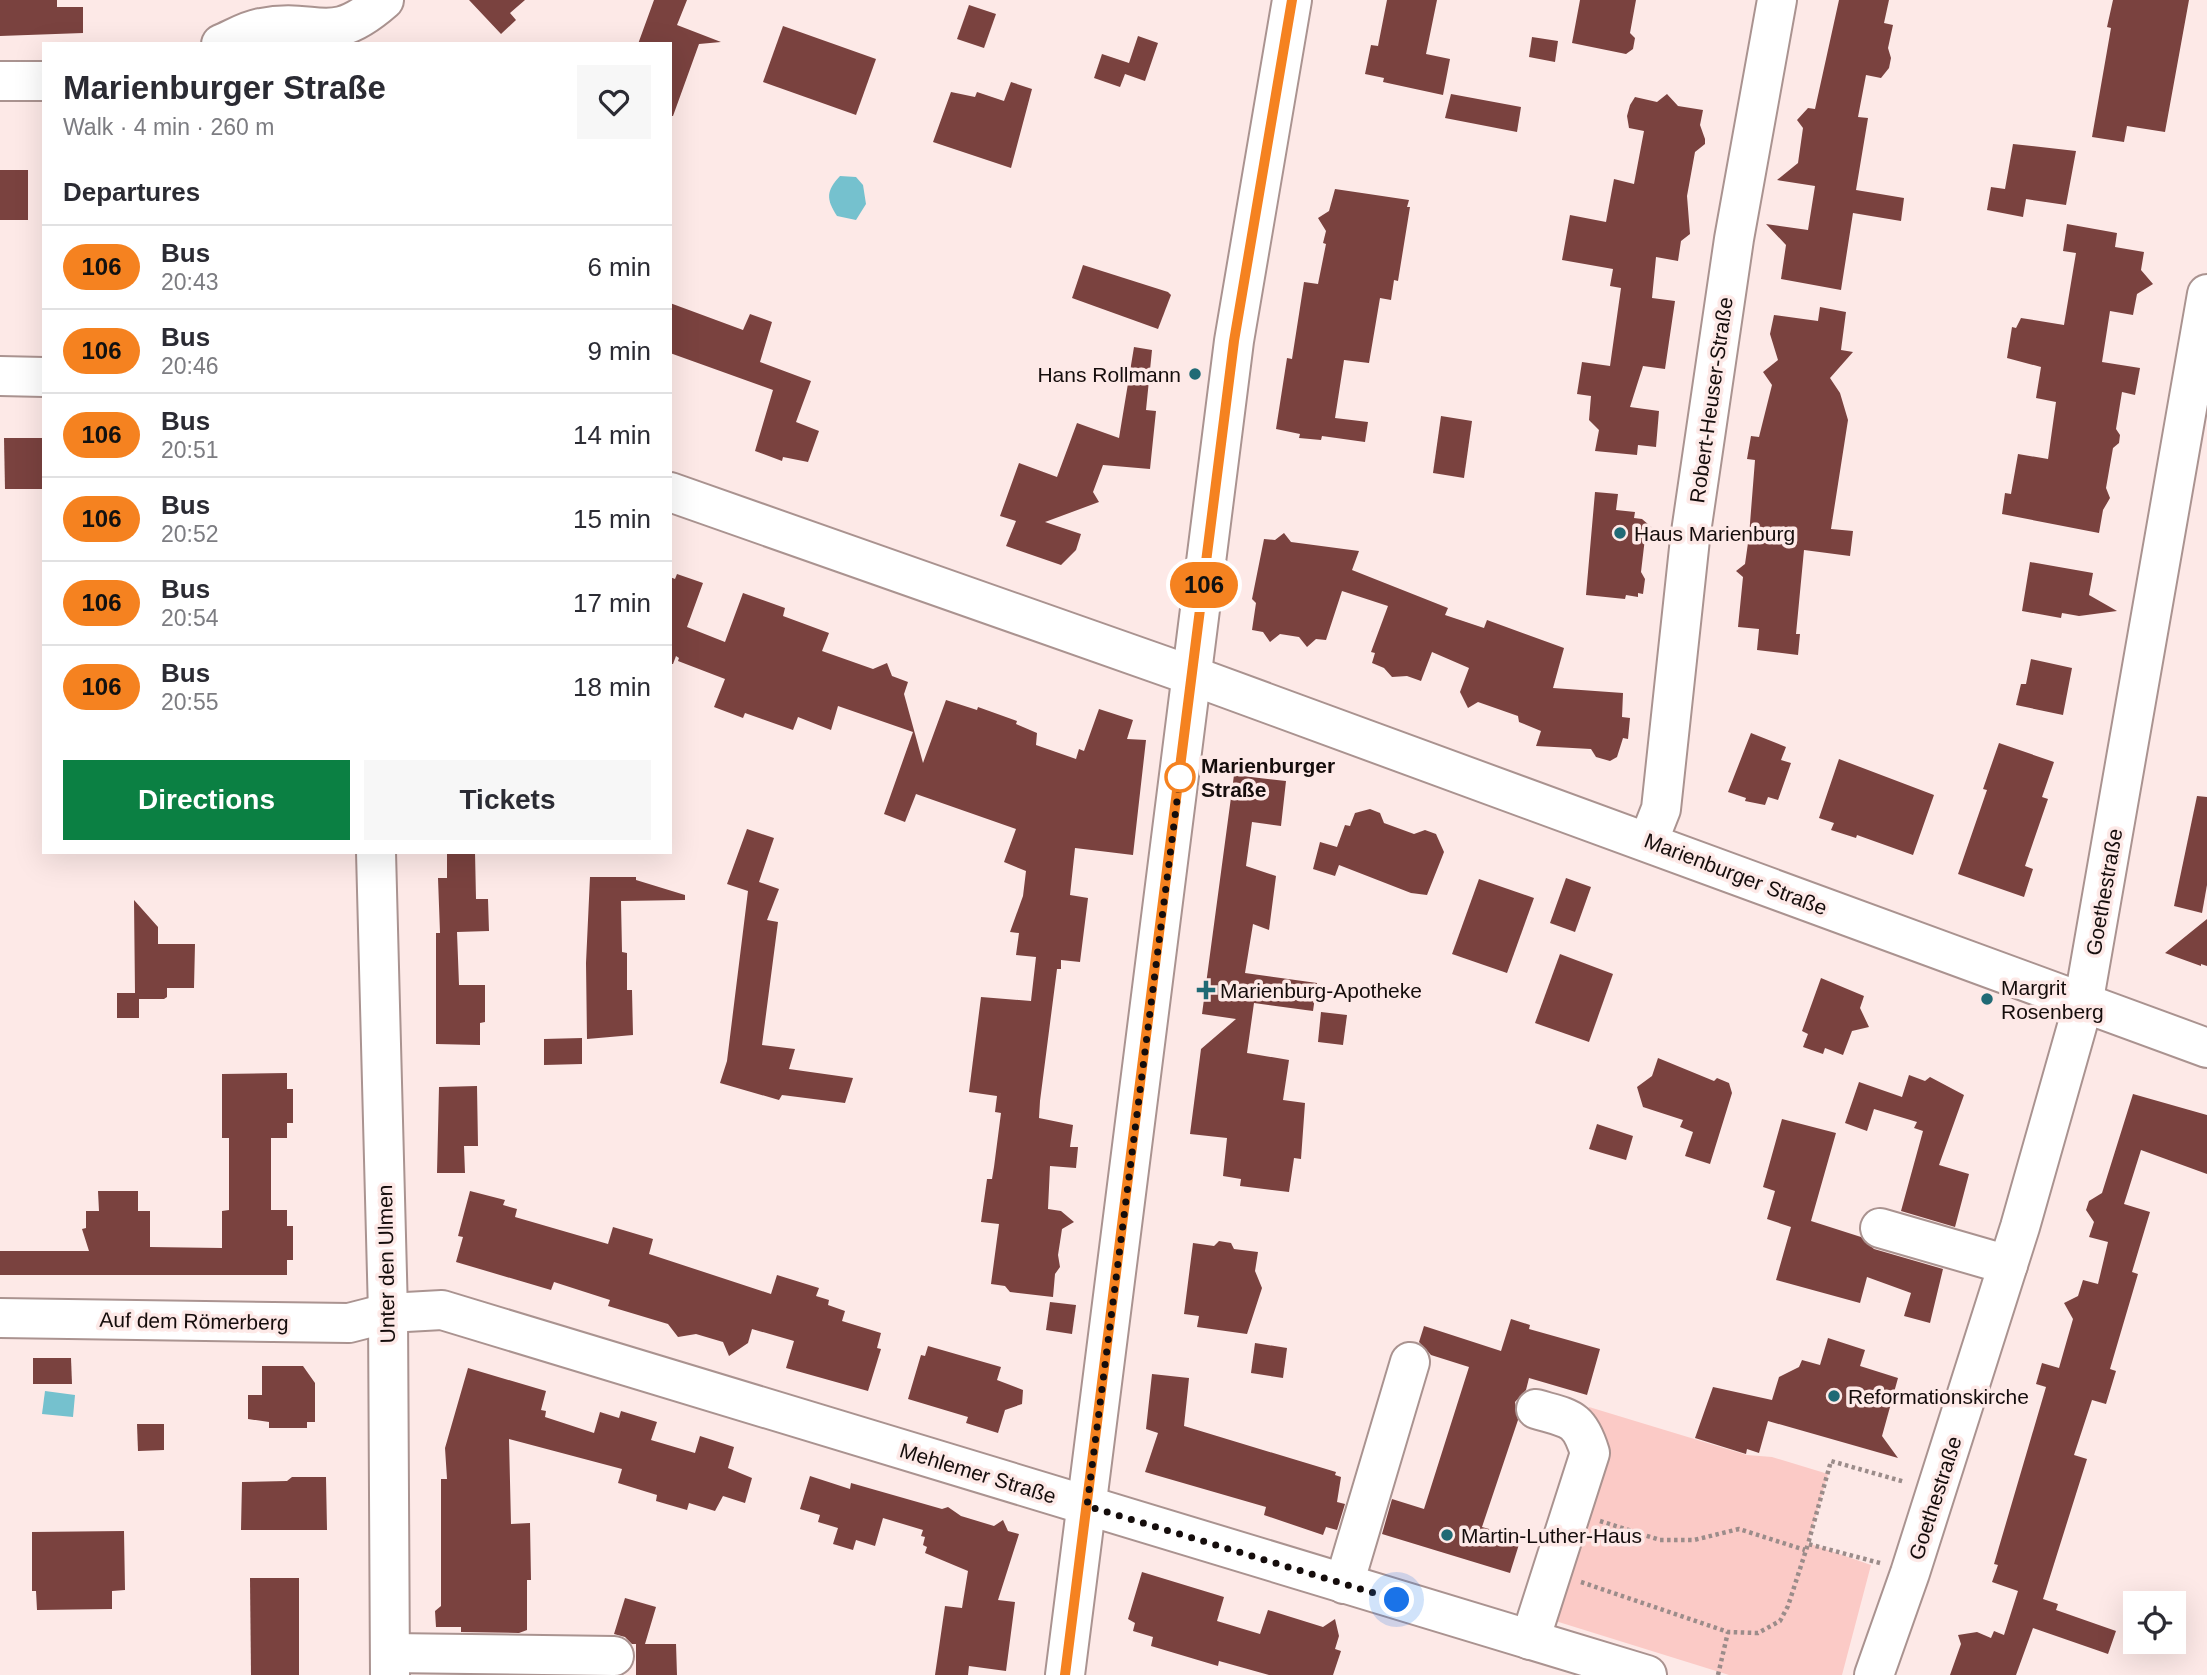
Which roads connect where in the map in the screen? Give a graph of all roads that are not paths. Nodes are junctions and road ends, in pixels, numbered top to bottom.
1 (384, 0) edge
2 (1777, 0) edge
3 (1290, 1) edge
4 (282, 23) edge
5 (225, 42) edge
6 (0, 81) edge
7 (42, 82) edge
8 (2207, 294) edge
9 (0, 376) edge
10 (42, 377) edge
11 (672, 493) edge
12 (1194, 676) junction
13 (1648, 842) junction
14 (376, 854) edge
15 (2083, 1005) junction
16 (2207, 1048) edge
17 (1880, 1228) dead end
18 (2008, 1265) junction
19 (388, 1313) junction
20 (0, 1318) edge
21 (1410, 1362) dead end
22 (1536, 1409) dead end
23 (1087, 1506) junction
24 (1344, 1584) junction
25 (1530, 1640) junction
26 (614, 1656) dead end
27 (390, 1664) edge
28 (1065, 1675) edge
29 (1647, 1675) edge
30 (1874, 1675) edge

1 - 4 street
2 - 13 street, Robert-Heuser-Straße
3 - 12 street
4 - 5 street
6 - 7 street
8 - 15 street, Goethestraße
9 - 10 street
11 - 12 street, Marienburger Straße
12 - 13 street, Marienburger Straße
12 - 23 street
13 - 15 street, Marienburger Straße
14 - 19 street, Unter den Ulmen
15 - 16 street, Marienburger Straße
15 - 18 street, Goethestraße
17 - 18 street
18 - 30 street, Goethestraße
19 - 20 street, Auf dem Römerberg
19 - 23 street, Mehlemer Straße
19 - 27 street, Unter den Ulmen
21 - 24 street
22 - 25 street
23 - 24 street, Mehlemer Straße
23 - 28 street
24 - 25 street, Mehlemer Straße
25 - 29 street, Mehlemer Straße
26 - 27 street

